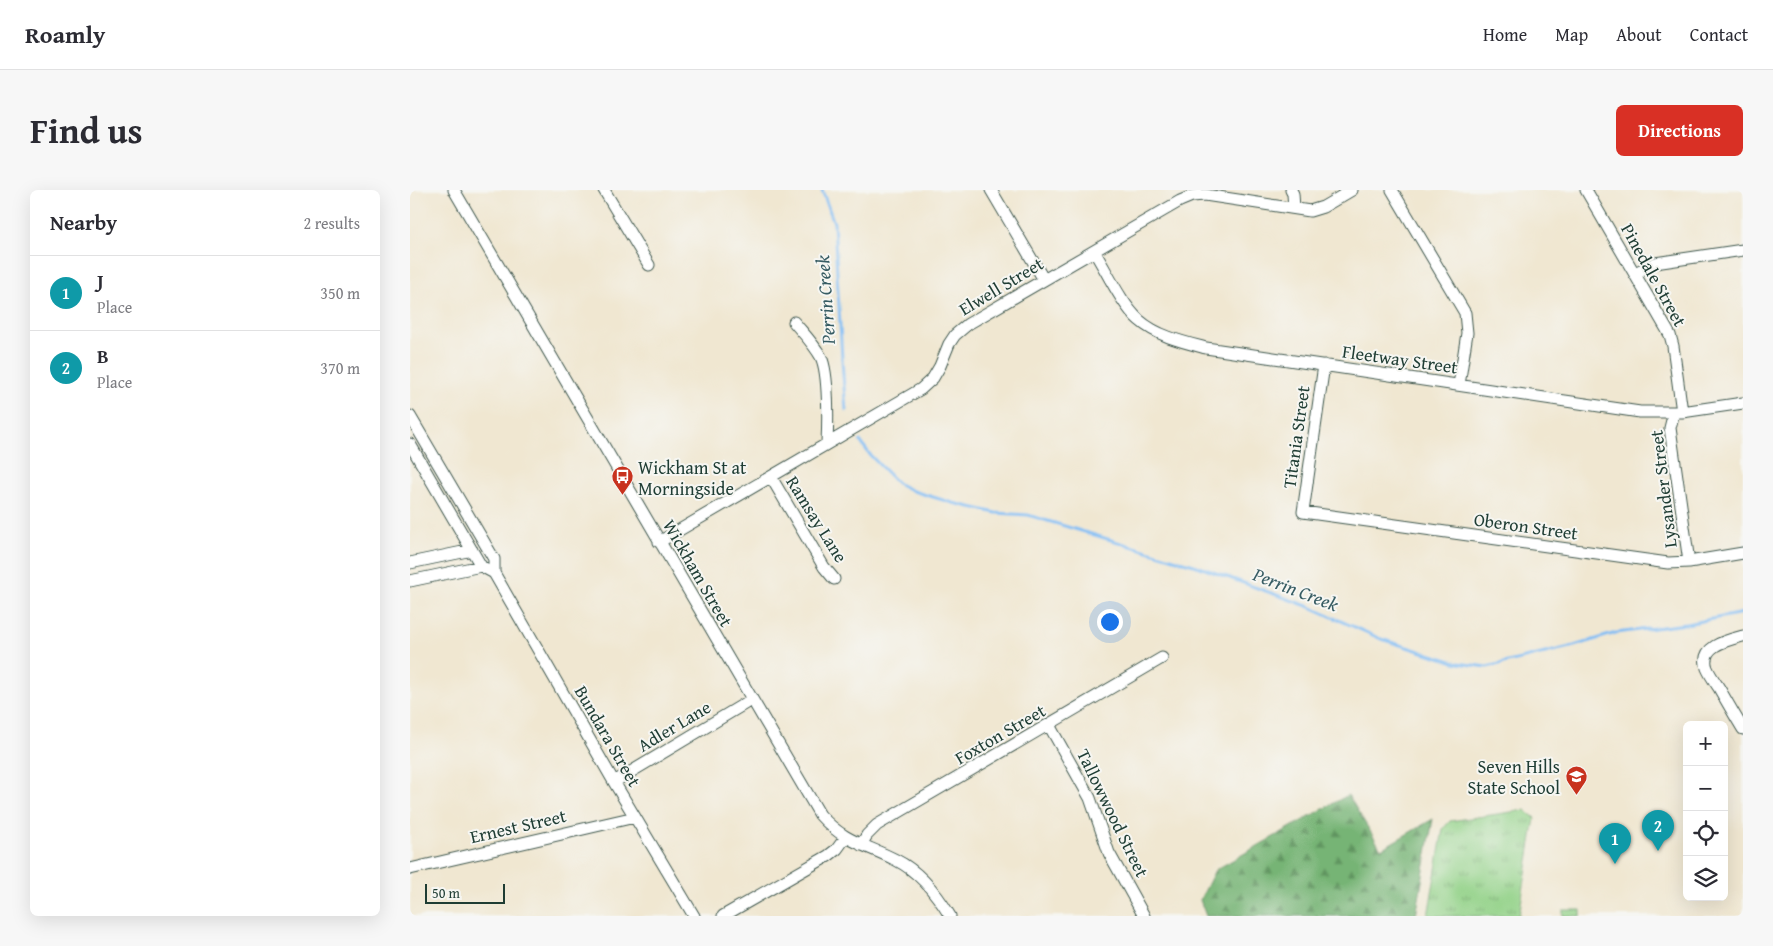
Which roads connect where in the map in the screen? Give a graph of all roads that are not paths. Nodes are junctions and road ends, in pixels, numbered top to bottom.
1 (454, 190) edge
2 (604, 190) edge
3 (991, 190) edge
4 (1291, 190) edge
5 (1352, 190) edge
6 (1392, 190) edge
7 (1586, 190) edge
8 (1294, 208) junction
9 (1743, 250) edge
10 (1094, 251) junction
11 (649, 265) dead end
12 (1635, 273) junction
13 (1044, 280) junction
14 (794, 322) dead end
15 (1324, 366) junction
16 (1459, 385) junction
17 (1743, 403) edge
18 (1678, 412) junction
19 (410, 416) edge
20 (827, 443) junction
21 (410, 444) edge
22 (771, 477) junction
23 (1303, 512) joint
24 (659, 542) junction
25 (472, 550) junction
26 (1743, 553) edge
27 (1689, 562) junction
28 (410, 563) edge
29 (481, 566) junction
30 (494, 573) junction
31 (834, 579) dead end
32 (410, 581) edge
33 (1743, 636) edge
34 (1162, 658) dead end
35 (752, 700) junction
36 (1049, 725) junction
37 (1743, 729) edge
38 (614, 782) junction
39 (635, 817) junction
40 (845, 838) junction
41 (861, 845) junction
42 (410, 869) edge
43 (694, 916) edge
44 (723, 916) edge
45 (950, 916) edge
46 (1144, 916) edge

1 - 24 street, Wickham Street
2 - 11 street
3 - 13 street
4 - 8 street
5 - 8 street, Elwell Street
6 - 16 street
7 - 12 street, Pinedale Street
8 - 10 street, Elwell Street
9 - 12 street
10 - 13 street, Elwell Street
10 - 15 street, Fleetway Street
12 - 18 street, Pinedale Street
13 - 20 street, Elwell Street
14 - 20 street
15 - 16 street, Fleetway Street
15 - 23 street, Titania Street
16 - 18 street, Fleetway Street
17 - 18 street, Fleetway Street
18 - 27 street, Lysander Street
19 - 30 street, Bundara Street
20 - 22 street, Elwell Street
21 - 25 street
22 - 24 street, Elwell Street
22 - 31 street, Ramsay Lane
23 - 27 street, Oberon Street
24 - 35 street, Wickham Street
25 - 28 street
25 - 29 street
26 - 27 street, Oberon Street
29 - 30 street
29 - 32 street
30 - 38 street, Bundara Street
33 - 37 street
34 - 36 street, Foxton Street
35 - 38 street, Adler Lane
35 - 40 street, Wickham Street
36 - 41 street, Foxton Street
36 - 46 street, Tallowwood Street
38 - 39 street, Bundara Street
39 - 42 street, Ernest Street
39 - 43 street, Bundara Street
40 - 41 street, Wickham Street
40 - 44 street
41 - 45 street, Wickham Street

